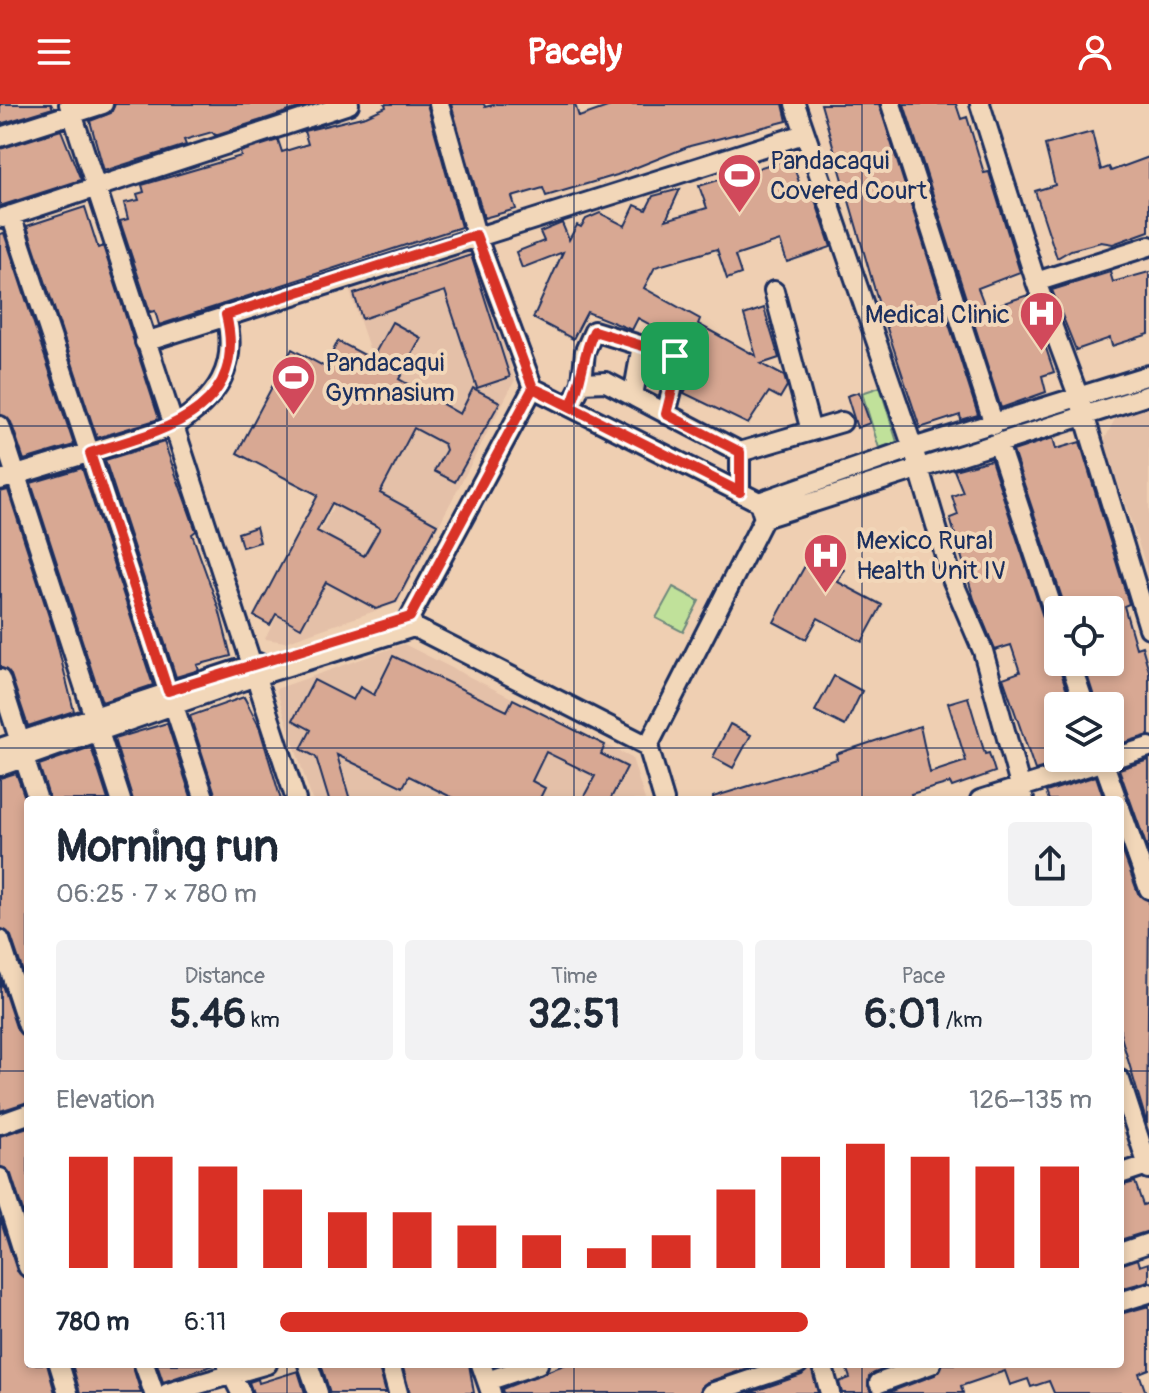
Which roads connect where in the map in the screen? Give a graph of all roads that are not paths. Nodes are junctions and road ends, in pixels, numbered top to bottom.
1 (103, 104) edge
2 (349, 104) edge
3 (439, 104) edge
4 (795, 104) edge
5 (891, 104) edge
6 (980, 104) edge
7 (70, 109) edge
8 (804, 134) junction
9 (0, 137) edge
10 (96, 188) junction
11 (6, 217) edge
12 (476, 235) junction
13 (1149, 246) edge
14 (1036, 282) junction
15 (774, 291) dead end
16 (226, 315) junction
17 (145, 342) junction
18 (642, 345) junction
19 (1149, 375) edge
20 (582, 383) junction
21 (533, 388) junction
22 (1149, 395) edge
23 (633, 396) junction
24 (1079, 398) junction
25 (571, 405) junction
26 (666, 414) junction
27 (1085, 417) junction
28 (842, 422) dead end
29 (0, 426) edge
30 (173, 427) junction
31 (811, 431) junction
32 (996, 434) junction
33 (913, 448) junction
34 (740, 452) junction
35 (90, 453) junction
36 (918, 469) junction
37 (8, 477) edge
38 (740, 492) junction
39 (762, 510) junction
40 (1049, 596) edge
41 (412, 622) junction
42 (1149, 628) edge
43 (251, 671) junction
44 (0, 679) edge
45 (171, 698) junction
46 (96, 724) junction
47 (648, 746) junction
48 (1149, 747) edge
49 (0, 748) edge
50 (22, 750) junction
51 (1124, 754) edge
52 (0, 766) edge
53 (1073, 772) edge
54 (1106, 772) edge
55 (1022, 793) edge
56 (37, 796) edge
57 (120, 796) edge
58 (204, 796) edge
59 (295, 796) edge
60 (663, 796) edge
61 (1116, 796) edge
62 (1124, 819) edge
63 (1149, 889) edge
64 (0, 940) edge
65 (24, 1014) edge
66 (1124, 1093) edge
67 (24, 1115) edge
68 (0, 1124) edge
69 (1148, 1167) edge
70 (1124, 1173) edge
71 (0, 1178) edge
72 (1149, 1243) edge
73 (1124, 1252) edge
74 (24, 1254) edge
75 (1149, 1293) edge
76 (1124, 1301) edge
77 (60, 1368) edge
78 (145, 1368) edge
79 (309, 1368) edge
80 (391, 1368) edge
81 (524, 1368) edge
82 (786, 1368) edge
83 (823, 1368) edge
84 (874, 1368) edge
85 (923, 1368) edge
86 (229, 1370) edge
87 (486, 1379) edge
88 (881, 1388) edge
89 (68, 1393) edge
90 (154, 1393) edge
91 (168, 1393) edge
92 (241, 1393) edge
93 (318, 1393) edge
94 (398, 1393) edge
95 (711, 1393) edge
96 (830, 1393) edge

1 - 7 street
2 - 10 street
3 - 12 street
4 - 8 street
5 - 32 street
6 - 14 street
7 - 9 street
7 - 10 street
8 - 12 street
8 - 33 street
10 - 11 street
10 - 17 street
11 - 35 street
12 - 16 street
12 - 21 street
13 - 14 street
14 - 24 street
15 - 31 street
16 - 17 street
16 - 30 street
17 - 30 street
18 - 20 street
18 - 23 street
18 - 26 street
19 - 24 street
20 - 23 street
20 - 25 street
21 - 25 street
21 - 41 street
22 - 27 street
23 - 26 street
24 - 27 street
24 - 32 street
25 - 38 street
26 - 34 street
27 - 32 street
27 - 42 street
28 - 31 street
29 - 37 street
30 - 35 street
30 - 43 street
31 - 34 street
32 - 33 street
32 - 36 street
32 - 40 street
33 - 36 street
33 - 39 street
34 - 38 street
35 - 37 street
35 - 45 street
36 - 39 street
36 - 55 street
37 - 46 street
38 - 39 street
39 - 47 street
41 - 43 street
41 - 47 street
43 - 45 street
43 - 59 street
44 - 50 street
45 - 46 street
45 - 58 street
46 - 50 street
46 - 57 street
47 - 60 street
48 - 51 street
49 - 50 street
50 - 52 street
50 - 56 street
53 - 55 street
54 - 61 street
62 - 63 street
64 - 65 street
66 - 69 street
67 - 68 street
69 - 70 street
71 - 74 street
72 - 73 street
75 - 76 street
77 - 89 street
78 - 90 street
79 - 93 street
80 - 94 street
81 - 87 street
82 - 95 street
83 - 96 street
84 - 88 street
85 - 88 street
86 - 91 street
86 - 92 street

